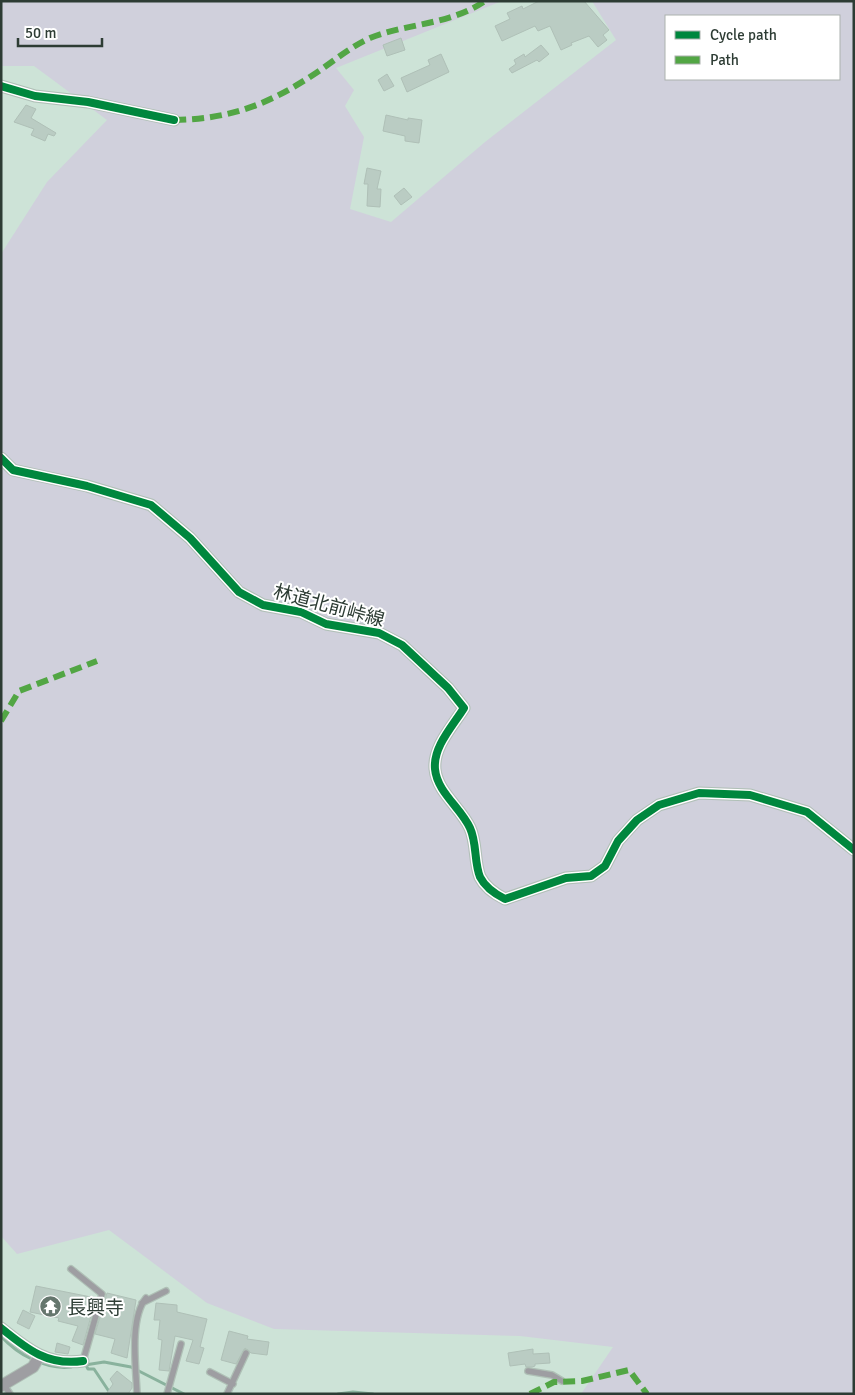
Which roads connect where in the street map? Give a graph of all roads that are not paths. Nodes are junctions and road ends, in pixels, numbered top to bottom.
1 (1, 86) edge
2 (174, 120) dead end
3 (1, 458) edge
4 (854, 850) edge
5 (71, 1269) dead end
6 (166, 1291) dead end
7 (146, 1298) dead end
8 (140, 1304) junction
9 (1, 1328) edge
10 (181, 1344) dead end
11 (246, 1353) dead end
12 (37, 1360) junction
13 (83, 1361) joint
14 (528, 1371) dead end
15 (210, 1372) dead end
16 (562, 1381) dead end
17 (232, 1384) junction
18 (5, 1388) edge
19 (137, 1394) edge
20 (167, 1394) edge
21 (228, 1394) edge

1 - 2 street
3 - 4 street, 林道北前峠線
5 - 13 lane
6 - 8 lane
7 - 8 lane
8 - 19 lane
9 - 12 street
10 - 20 lane
11 - 17 lane
12 - 13 street
12 - 18 street
14 - 16 lane
15 - 17 lane
17 - 21 lane

